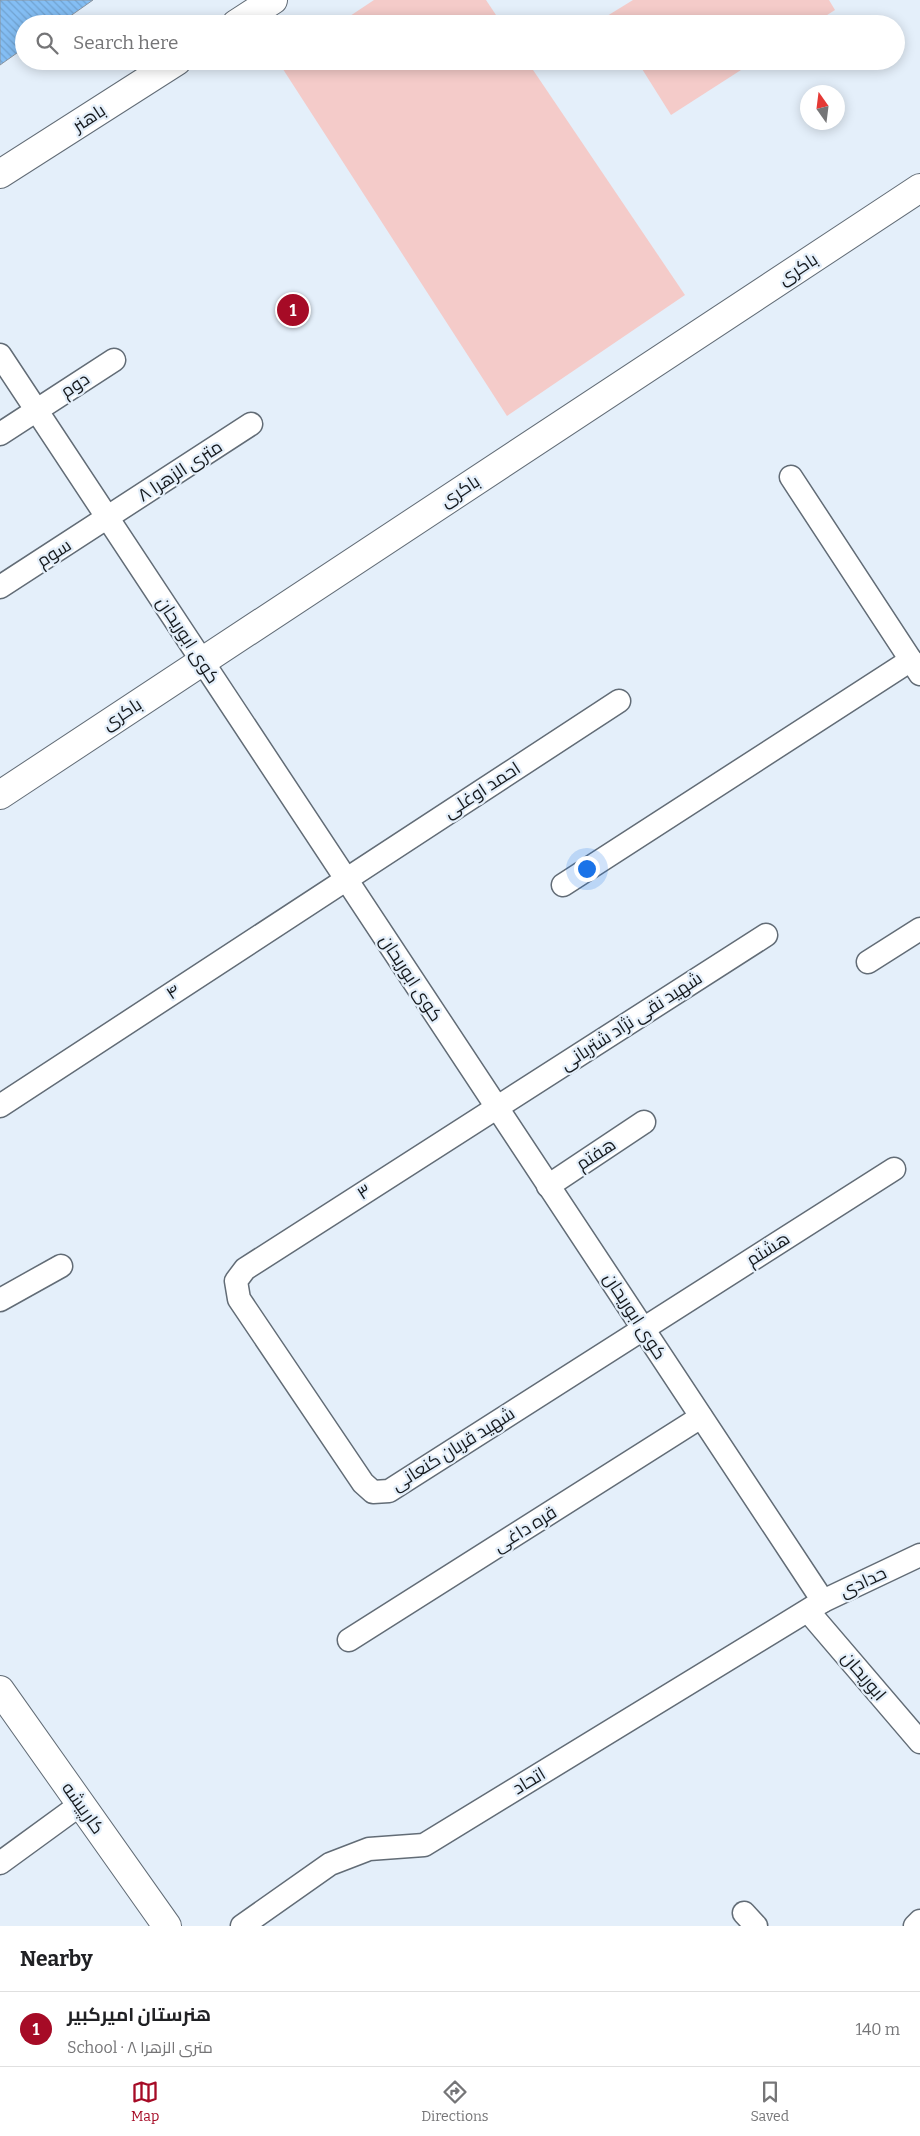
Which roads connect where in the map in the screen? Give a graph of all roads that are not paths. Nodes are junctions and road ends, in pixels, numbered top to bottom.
1 (274, 0) edge
2 (250, 15) edge
3 (163, 70) edge
4 (0, 174) edge
5 (920, 188) edge
6 (0, 355) edge
7 (114, 360) dead end
8 (36, 410) junction
9 (251, 424) dead end
10 (0, 434) edge
11 (791, 477) dead end
12 (108, 518) junction
13 (0, 587) edge
14 (202, 661) junction
15 (915, 667) edge
16 (619, 700) dead end
17 (0, 795) edge
18 (346, 879) junction
19 (563, 885) dead end
20 (920, 929) edge
21 (766, 935) dead end
22 (868, 962) dead end
23 (0, 1106) edge
24 (497, 1107) junction
25 (644, 1122) dead end
26 (894, 1169) dead end
27 (548, 1186) junction
28 (61, 1266) dead end
29 (236, 1282) joint
30 (0, 1300) edge
31 (643, 1328) junction
32 (701, 1417) junction
33 (920, 1555) edge
34 (815, 1606) junction
35 (349, 1640) dead end
36 (0, 1690) edge
37 (920, 1742) edge
38 (81, 1804) junction
39 (0, 1863) edge
40 (920, 1922) edge
41 (167, 1926) edge
42 (242, 1926) edge
43 (915, 1926) edge

1 - 2 street
3 - 4 street, باهنر
5 - 14 street, باکری
6 - 8 street, کوی ابوریحان
7 - 8 street, دوم
8 - 10 street, دوم
8 - 12 street, کوی ابوریحان
9 - 12 street, ۸ متری الزهرا
11 - 15 street
12 - 13 street, سوم
12 - 14 street, کوی ابوریحان
14 - 17 street, باکری
14 - 18 street, کوی ابوریحان
15 - 19 street
16 - 18 street, احمد اوغلی
18 - 23 street, ۴
18 - 24 street, کوی ابوریحان
20 - 22 street
21 - 24 street, شهید نقی نژاد شتربانی
24 - 27 street, کوی ابوریحان
24 - 29 street, ۳
25 - 27 street, هفتم
26 - 31 street, هشتم
27 - 31 street, کوی ابوریحان
28 - 30 street
29 - 31 street, شهید قربان کنعانی
31 - 32 street, کوی ابوریحان
32 - 34 street, کوی ابوریحان
32 - 35 street, قره داغی
33 - 34 street, حدادی
34 - 37 street, ابوریحان
34 - 42 street, اتحاد
36 - 38 street, کارپیشه
38 - 39 street
38 - 41 street, کارپیشه
40 - 43 street

